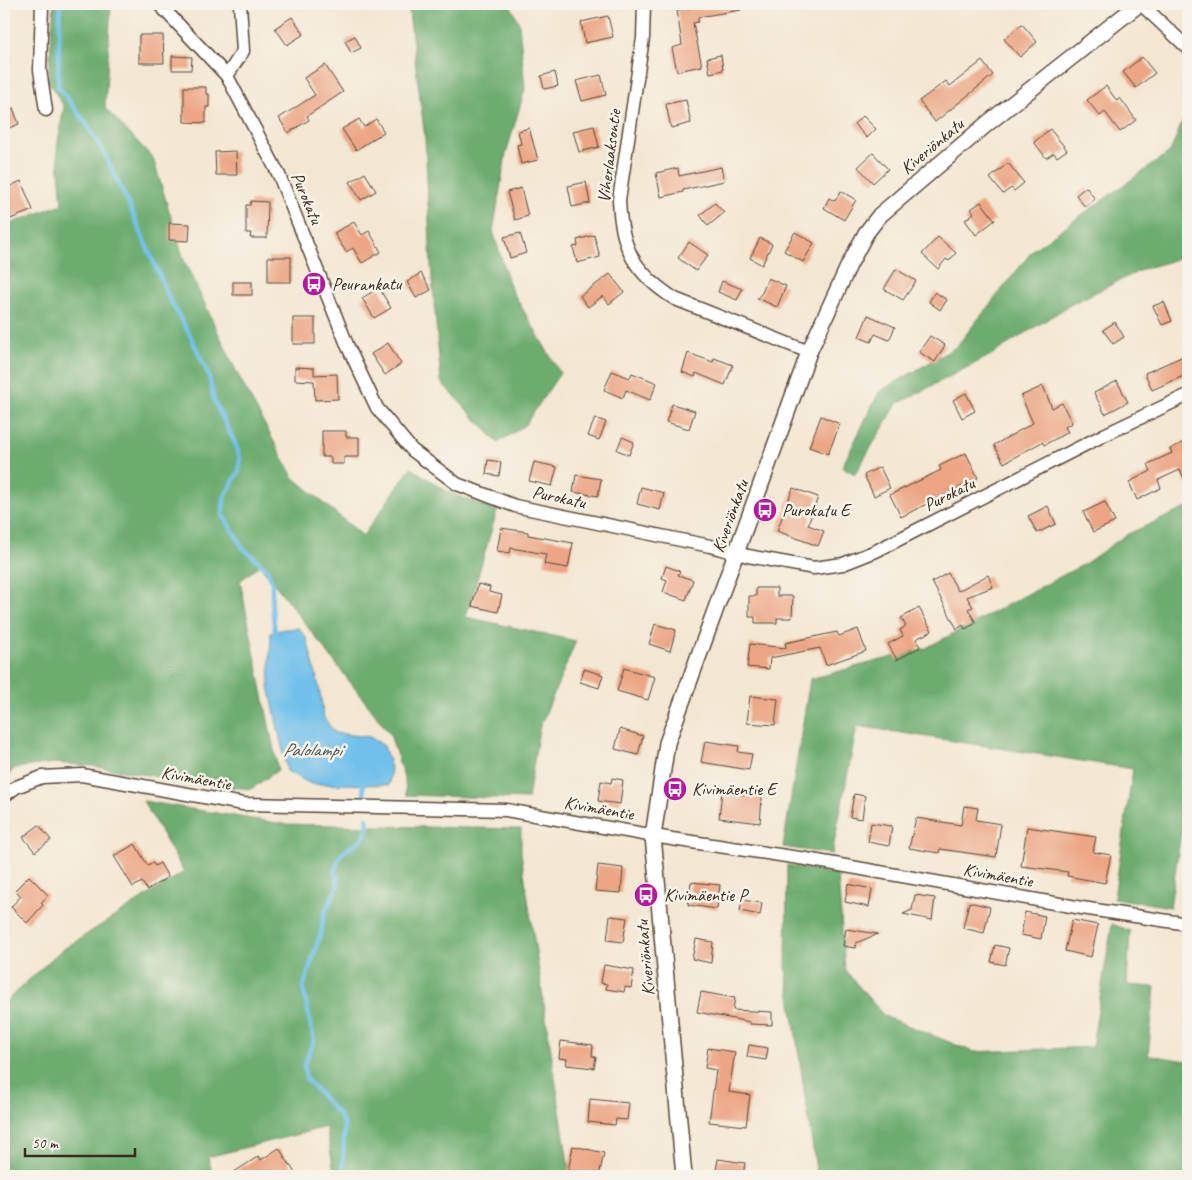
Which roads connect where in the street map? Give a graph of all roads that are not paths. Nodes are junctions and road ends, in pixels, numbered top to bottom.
1 (42, 4) edge
2 (159, 4) edge
3 (240, 4) edge
4 (644, 4) edge
5 (1140, 4) edge
6 (1188, 48) edge
7 (226, 76) junction
8 (46, 110) dead end
9 (809, 352) junction
10 (1188, 395) edge
11 (736, 553) junction
12 (4, 796) edge
13 (653, 836) junction
14 (1188, 924) edge
15 (684, 1176) edge

1 - 8 street
2 - 7 street, Purokatu
3 - 7 street
4 - 9 street, Viherlaaksontie
5 - 6 street
5 - 9 street, Kiveriönkatu
7 - 11 street, Purokatu
9 - 11 street, Kiveriönkatu
10 - 11 street, Purokatu
11 - 13 street, Kiveriönkatu
12 - 13 street, Kivimäentie
13 - 14 street, Kivimäentie
13 - 15 street, Kiveriönkatu

